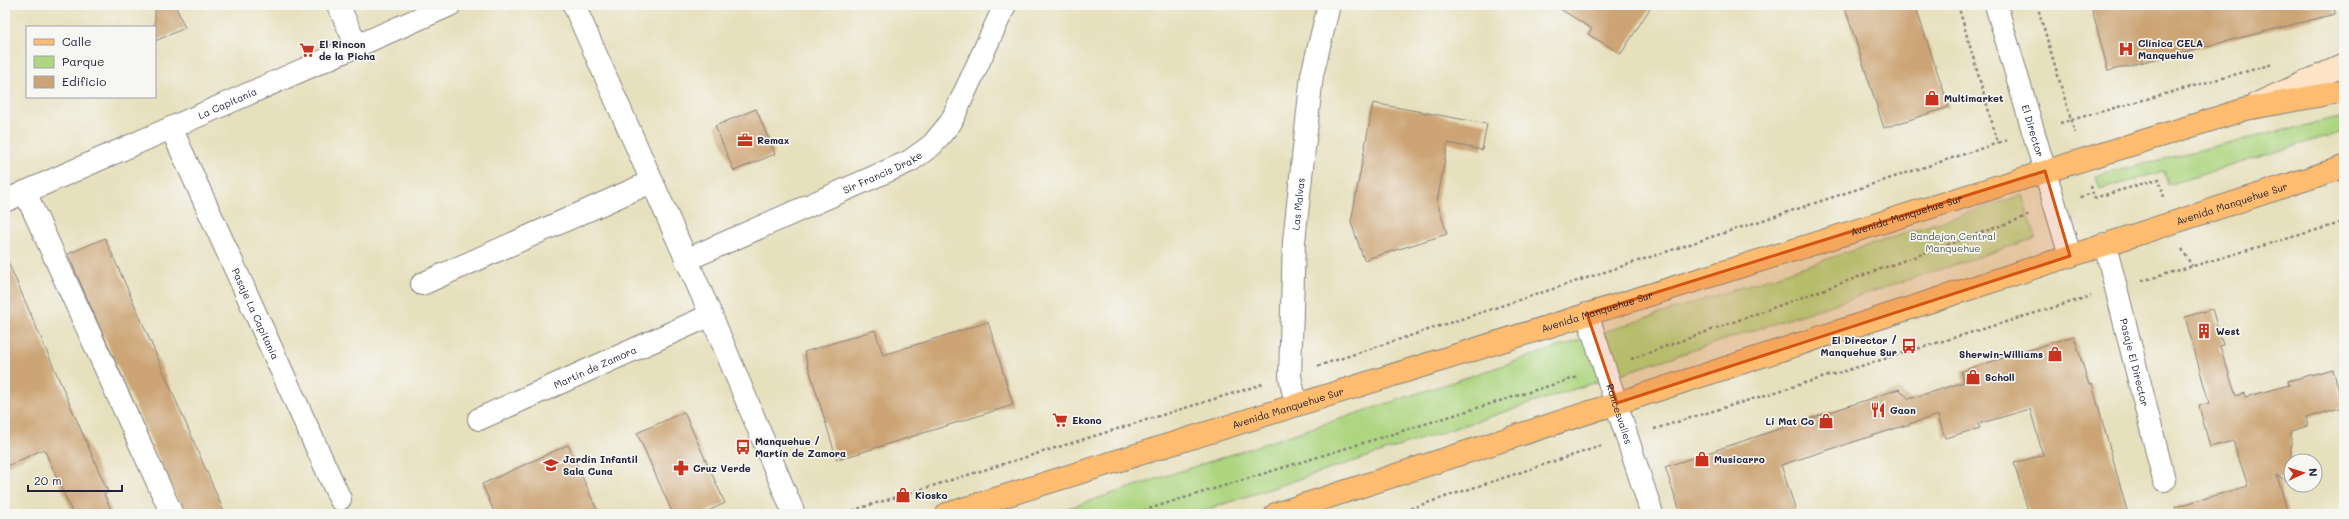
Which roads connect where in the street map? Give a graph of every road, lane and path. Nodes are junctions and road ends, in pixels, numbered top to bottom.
1 (338, 5) edge
2 (450, 5) edge
3 (574, 5) edge
4 (1005, 5) edge
5 (1329, 5) edge
6 (1958, 5) edge
7 (1996, 5) edge
8 (2037, 5) edge
9 (357, 46) junction
10 (2276, 64) dead end
11 (2344, 65) edge
12 (2344, 91) edge
13 (2246, 109) junction
14 (171, 128) junction
15 (2034, 131) junction
16 (1998, 143) junction
17 (2344, 167) edge
18 (2046, 172) junction
19 (651, 182) junction
20 (25, 192) junction
21 (2093, 193) dead end
22 (5, 201) edge
23 (2344, 222) edge
24 (2172, 223) junction
25 (2105, 244) junction
26 (2070, 256) junction
27 (686, 260) junction
28 (2192, 266) junction
29 (422, 284) dead end
30 (2116, 288) junction
31 (1587, 314) junction
32 (711, 315) junction
33 (1290, 376) junction
34 (1617, 403) junction
35 (1296, 405) junction
36 (479, 419) dead end
37 (1628, 437) junction
38 (2164, 480) dead end
39 (340, 499) dead end
40 (172, 514) edge
41 (794, 514) edge
42 (842, 514) edge
43 (947, 514) edge
44 (1276, 514) edge
45 (1393, 514) edge
46 (1652, 514) edge

1 - 9 street
2 - 9 street, La Capitanía
3 - 19 street
4 - 27 street, Sir Francis Drake
5 - 33 street, Las Malvas
6 - 16 path
7 - 15 street, El Director
8 - 10 path
9 - 14 street, La Capitanía
11 - 13 main road, Avenida Manquehue Sur
12 - 13 main road, Avenida Manquehue Sur
13 - 18 main road, Avenida Manquehue Sur
14 - 20 street, La Capitanía
14 - 39 street, Pasaje La Capitanía
15 - 16 path
15 - 18 street, El Director
16 - 33 path
17 - 24 main road, Avenida Manquehue Sur
18 - 26 street, El Director
18 - 31 main road, Avenida Manquehue Sur
19 - 27 street
19 - 29 street
20 - 22 street, La Capitanía
20 - 40 street
21 - 24 path
23 - 28 path
24 - 25 main road, Avenida Manquehue Sur
24 - 28 path
25 - 26 main road, Avenida Manquehue Sur
25 - 30 street, Pasaje El Director
26 - 34 main road, Avenida Manquehue Sur
27 - 32 street
28 - 30 path
30 - 37 path
30 - 38 street, Pasaje El Director
31 - 34 street, Roncesvalles
31 - 35 main road, Avenida Manquehue Sur
32 - 36 street, Martín de Zamora
32 - 41 street
33 - 35 street, Las Malvas
33 - 42 path
34 - 37 street, Roncesvalles
34 - 44 main road, Avenida Manquehue Sur
35 - 43 main road, Avenida Manquehue Sur
37 - 45 path
37 - 46 street, Roncesvalles

